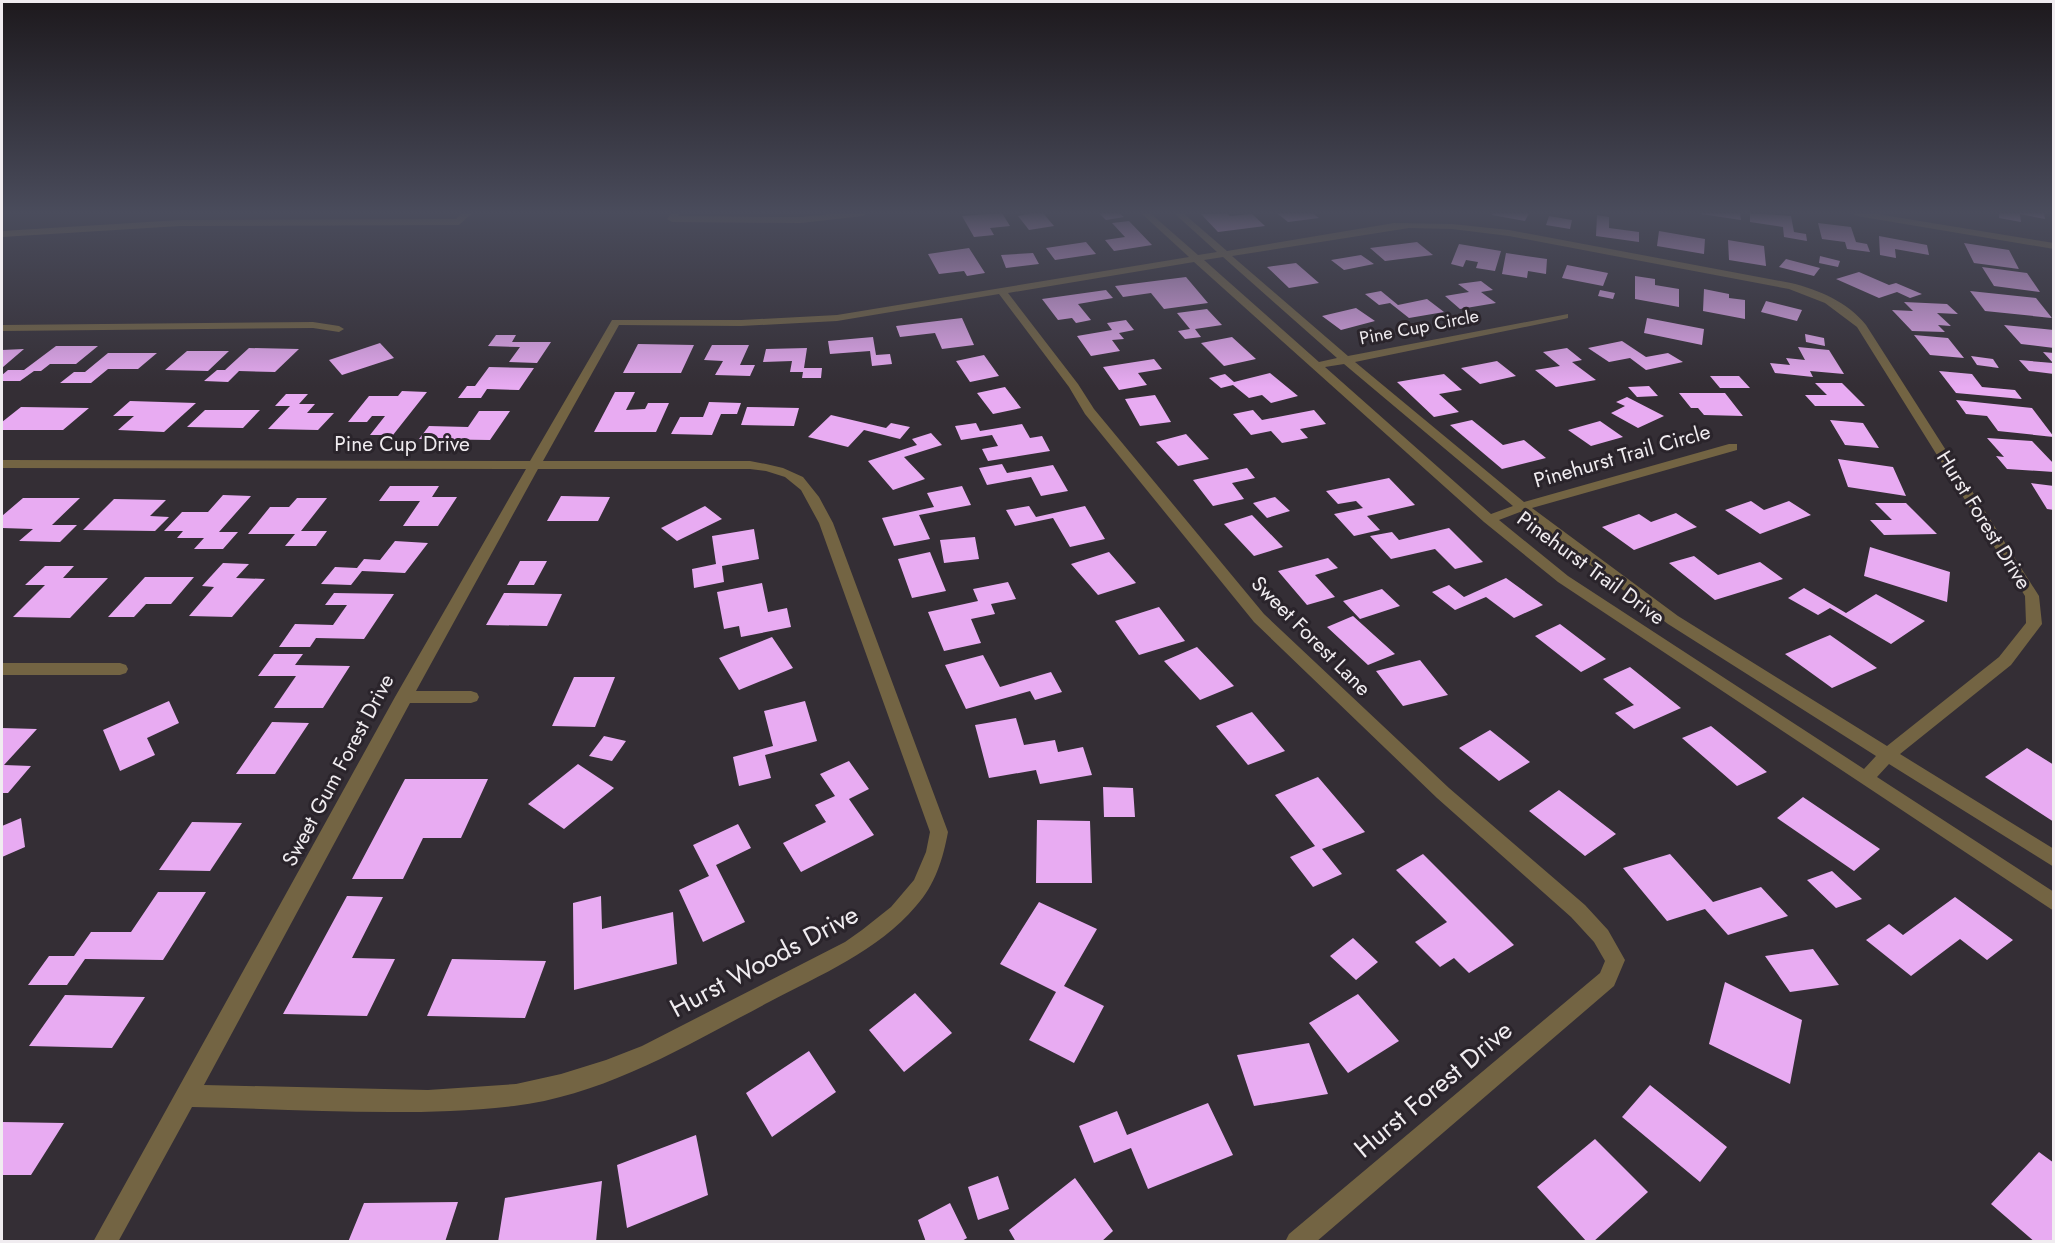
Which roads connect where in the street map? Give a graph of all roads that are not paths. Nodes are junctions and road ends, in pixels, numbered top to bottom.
1 (1127, 271) edge
2 (1211, 271) edge
3 (1244, 271) edge
4 (1709, 271) edge
5 (1002, 292) junction
6 (1564, 316) dead end
7 (616, 322) joint
8 (2, 328) edge
9 (339, 329) dead end
10 (1346, 360) junction
11 (1316, 366) junction
12 (1733, 447) dead end
13 (534, 463) junction
14 (2, 464) edge
15 (799, 480) joint
16 (1522, 507) junction
17 (1489, 519) junction
18 (2, 669) edge
19 (120, 669) dead end
20 (403, 697) junction
21 (471, 697) dead end
22 (1887, 755) junction
23 (1865, 779) junction
24 (2054, 859) edge
25 (2054, 903) edge
26 (1607, 980) joint
27 (187, 1096) junction
28 (105, 1242) edge
29 (1297, 1242) edge

1 - 5 street, Hurst Forest Drive
2 - 11 street, Pinehurst Trail Drive
3 - 10 street, Pinehurst Trail Drive
4 - 22 street, Hurst Forest Drive
5 - 7 street, Hurst Forest Drive
5 - 26 street, Sweet Forest Lane
6 - 10 street, Pine Cup Circle
7 - 13 street, Sweet Gum Forest Drive
8 - 9 street
10 - 11 street, Pine Cup Circle
10 - 16 street, Pinehurst Trail Drive
11 - 17 street, Pinehurst Trail Drive
12 - 16 street, Pinehurst Trail Circle
13 - 14 street, Pine Cup Drive
13 - 15 street, Pine Cup Drive
13 - 20 street, Sweet Gum Forest Drive
15 - 27 street, Hurst Woods Drive
16 - 17 street, Pinehurst Trail Circle
16 - 22 street, Pinehurst Trail Drive
17 - 23 street, Pinehurst Trail Drive
18 - 19 street
20 - 21 street
20 - 27 street, Sweet Gum Forest Drive
22 - 23 street, Hurst Forest Drive
22 - 24 street, Pinehurst Trail Drive
23 - 25 street, Pinehurst Trail Drive
26 - 29 street, Hurst Forest Drive
27 - 28 street, Sweet Gum Forest Drive

